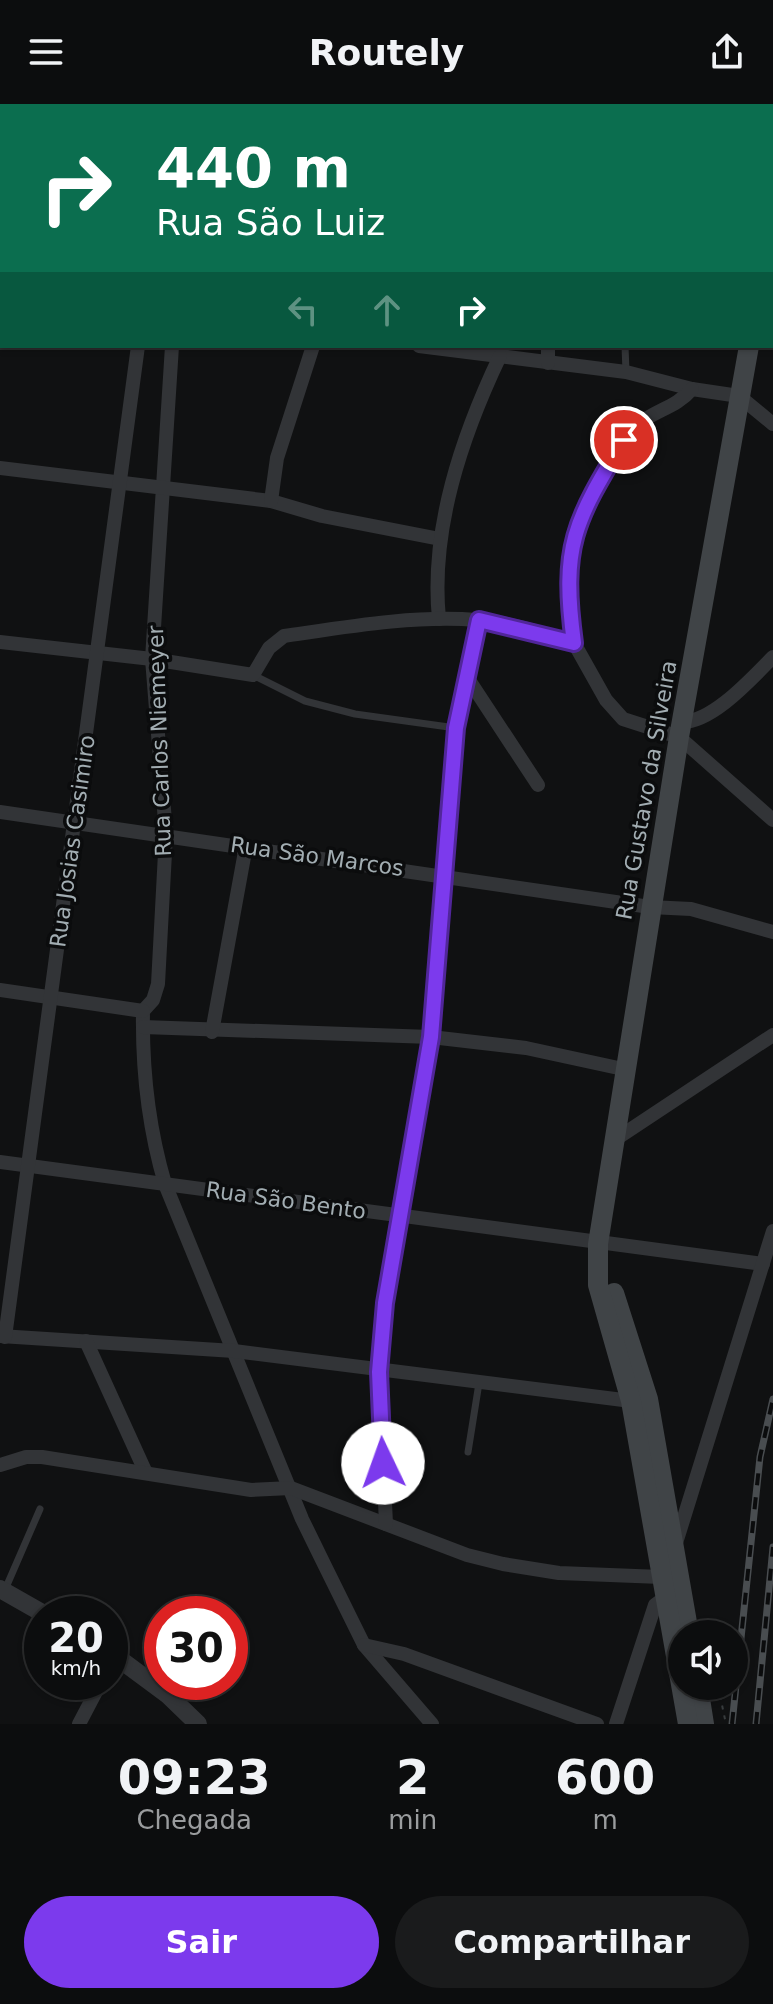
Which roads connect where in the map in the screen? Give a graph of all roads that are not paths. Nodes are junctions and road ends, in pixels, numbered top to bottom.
1 (138, 348) edge
2 (172, 348) edge
3 (312, 348) edge
4 (435, 348) edge
5 (548, 348) edge
6 (625, 348) edge
7 (749, 348) edge
8 (500, 356) junction
9 (548, 363) junction
10 (626, 372) junction
11 (692, 389) junction
12 (739, 396) junction
13 (773, 424) edge
14 (0, 468) edge
15 (117, 484) junction
16 (162, 489) junction
17 (271, 501) junction
18 (440, 539) junction
19 (439, 619) junction
20 (479, 620) junction
21 (0, 642) edge
22 (574, 643) junction
23 (97, 654) junction
24 (773, 657) edge
25 (152, 659) junction
26 (253, 675) junction
27 (467, 677) junction
28 (456, 728) junction
29 (680, 730) junction
30 (538, 785) dead end
31 (0, 812) edge
32 (773, 820) edge
33 (74, 823) junction
34 (166, 834) junction
35 (246, 846) junction
36 (443, 874) junction
37 (650, 907) junction
38 (773, 932) edge
39 (0, 990) edge
40 (50, 997) junction
41 (143, 1011) junction
42 (143, 1027) junction
43 (212, 1032) junction
44 (773, 1035) edge
45 (431, 1037) junction
46 (623, 1069) junction
47 (613, 1141) junction
48 (0, 1162) edge
49 (29, 1166) junction
50 (165, 1184) junction
51 (403, 1216) junction
52 (773, 1231) edge
53 (598, 1244) junction
54 (763, 1264) junction
55 (2, 1336) edge
56 (86, 1341) junction
57 (234, 1351) junction
58 (379, 1372) junction
59 (479, 1383) junction
60 (631, 1401) junction
61 (468, 1452) dead end
62 (0, 1465) edge
63 (146, 1473) junction
64 (291, 1488) junction
65 (40, 1509) dead end
66 (386, 1524) junction
67 (673, 1553) junction
68 (661, 1577) junction
69 (2, 1590) edge
70 (666, 1597) junction
71 (24, 1603) edge
72 (686, 1620) edge
73 (364, 1645) junction
74 (128, 1669) edge
75 (92, 1700) edge
76 (700, 1700) edge
77 (555, 1708) junction
78 (425, 1722) edge
79 (79, 1724) edge
80 (198, 1724) edge
81 (548, 1724) edge
82 (597, 1724) edge
83 (616, 1724) edge
84 (688, 1724) edge
85 (704, 1724) edge

1 - 15 street, Rua Josias Casimiro
2 - 16 street, Rua Carlos Niemeyer
3 - 17 street
4 - 8 street
5 - 9 street
6 - 10 lane
7 - 12 main road, Rua Gustavo da Silveira
8 - 9 street
8 - 18 street
9 - 10 street
10 - 11 street
11 - 12 street
11 - 22 street
12 - 13 street
12 - 29 main road, Rua Gustavo da Silveira
14 - 15 street
15 - 16 street
15 - 23 street, Rua Josias Casimiro
16 - 17 street
16 - 25 street, Rua Carlos Niemeyer
17 - 18 street
18 - 19 street
19 - 20 street
19 - 26 street
20 - 22 street
20 - 27 street
21 - 23 street
22 - 29 street
23 - 25 street
23 - 33 street, Rua Josias Casimiro
24 - 29 street
25 - 26 street
25 - 34 street, Rua Carlos Niemeyer
26 - 28 lane
27 - 28 street
27 - 30 street
28 - 36 street
29 - 32 street
29 - 37 main road, Rua Gustavo da Silveira
31 - 33 street, Rua São Marcos
33 - 34 street, Rua São Marcos
33 - 40 street, Rua Josias Casimiro
34 - 35 street, Rua São Marcos
34 - 41 street, Rua Carlos Niemeyer
35 - 36 street, Rua São Marcos
35 - 43 street
36 - 37 street, Rua São Marcos
36 - 45 street
37 - 38 street, Rua São Marcos
37 - 46 main road, Rua Gustavo da Silveira
39 - 40 street
40 - 41 street
40 - 49 street, Rua Josias Casimiro
41 - 42 street, Rua Carlos Niemeyer
42 - 43 street
42 - 50 street, Rua Carlos Niemeyer
43 - 45 street
44 - 47 street
45 - 46 street
45 - 51 street
46 - 47 main road, Rua Gustavo da Silveira
47 - 53 main road, Rua Gustavo da Silveira
48 - 49 street, Rua São Bento
49 - 50 street, Rua São Bento
49 - 55 street, Rua Josias Casimiro
50 - 51 street, Rua São Bento
50 - 57 street, Rua Carlos Niemeyer
51 - 53 street, Rua São Bento
51 - 58 street
52 - 54 street
53 - 54 street, Rua São Bento
53 - 60 main road, Rua Gustavo da Silveira
53 - 67 main road, Rua Gustavo da Silveira
54 - 67 street
55 - 56 street
56 - 57 street
56 - 63 street
57 - 58 street
57 - 64 street, Rua Carlos Niemeyer
58 - 59 street
58 - 66 street
59 - 60 street
59 - 61 lane
60 - 68 main road, Rua Gustavo da Silveira
62 - 63 street
63 - 64 street
64 - 66 street
64 - 73 street, Rua Carlos Niemeyer
65 - 69 lane
66 - 68 street
67 - 72 main road, Rua Gustavo da Silveira
68 - 70 main road, Rua Gustavo da Silveira
69 - 71 street
70 - 83 street
70 - 84 main road, Rua Gustavo da Silveira
73 - 77 street
73 - 78 street, Rua Carlos Niemeyer
74 - 80 street
75 - 79 street
76 - 85 main road
77 - 81 street
77 - 82 street

